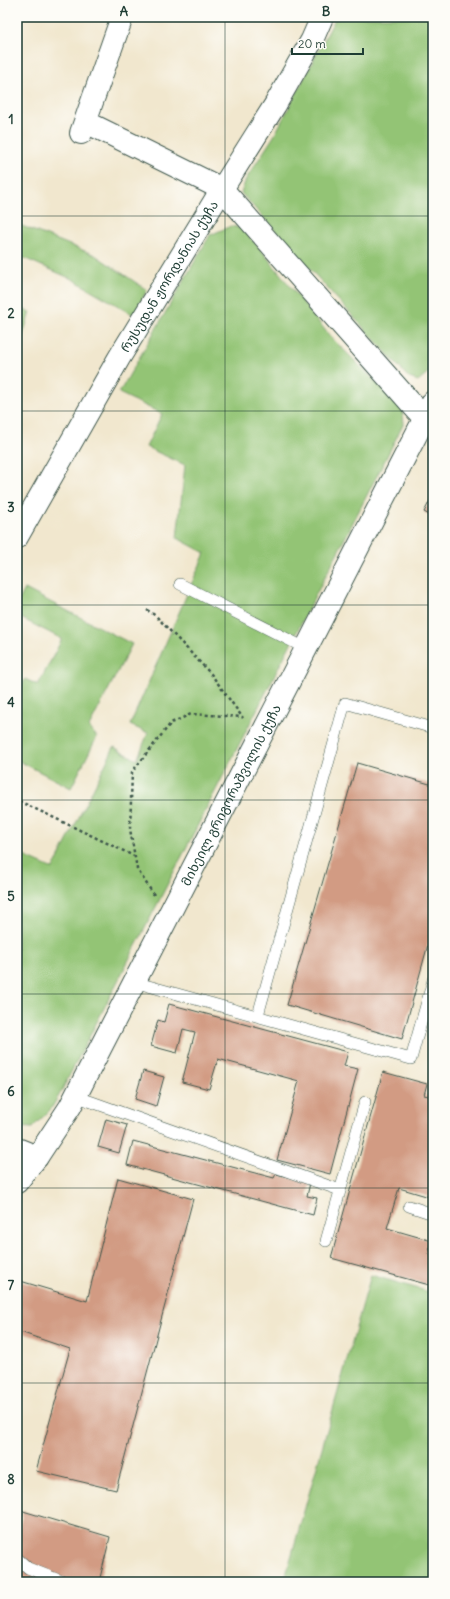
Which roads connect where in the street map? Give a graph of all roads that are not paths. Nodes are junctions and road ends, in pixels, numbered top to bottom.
1 (122, 17) edge
2 (322, 17) edge
3 (222, 189) junction
4 (429, 410) edge
5 (17, 537) edge
6 (180, 584) dead end
7 (305, 648) junction
8 (433, 728) edge
9 (433, 980) edge
10 (134, 982) junction
11 (258, 1015) junction
12 (76, 1096) junction
13 (365, 1102) dead end
14 (17, 1149) edge
15 (38, 1157) junction
16 (17, 1182) edge
17 (340, 1190) junction
18 (409, 1206) dead end
19 (433, 1214) edge
20 (326, 1241) dead end
21 (17, 1558) edge
22 (64, 1582) edge

1 - 3 street
2 - 3 street, რუსუდან ჟორდანიას ქუჩა
3 - 4 street
3 - 5 street, რუსუდან ჟორდანიას ქუჩა
4 - 7 street, მიხეილ გრიგორაშვილის ქუჩა
6 - 7 lane
7 - 10 street, მიხეილ გრიგორაშვილის ქუჩა
8 - 11 lane
9 - 11 lane
10 - 11 lane
10 - 12 street, მიხეილ გრიგორაშვილის ქუჩა
12 - 15 street, მიხეილ გრიგორაშვილის ქუჩა
12 - 17 lane
13 - 17 lane
14 - 15 street
15 - 16 street, მიხეილ გრიგორაშვილის ქუჩა
17 - 20 lane
18 - 19 lane
21 - 22 lane

